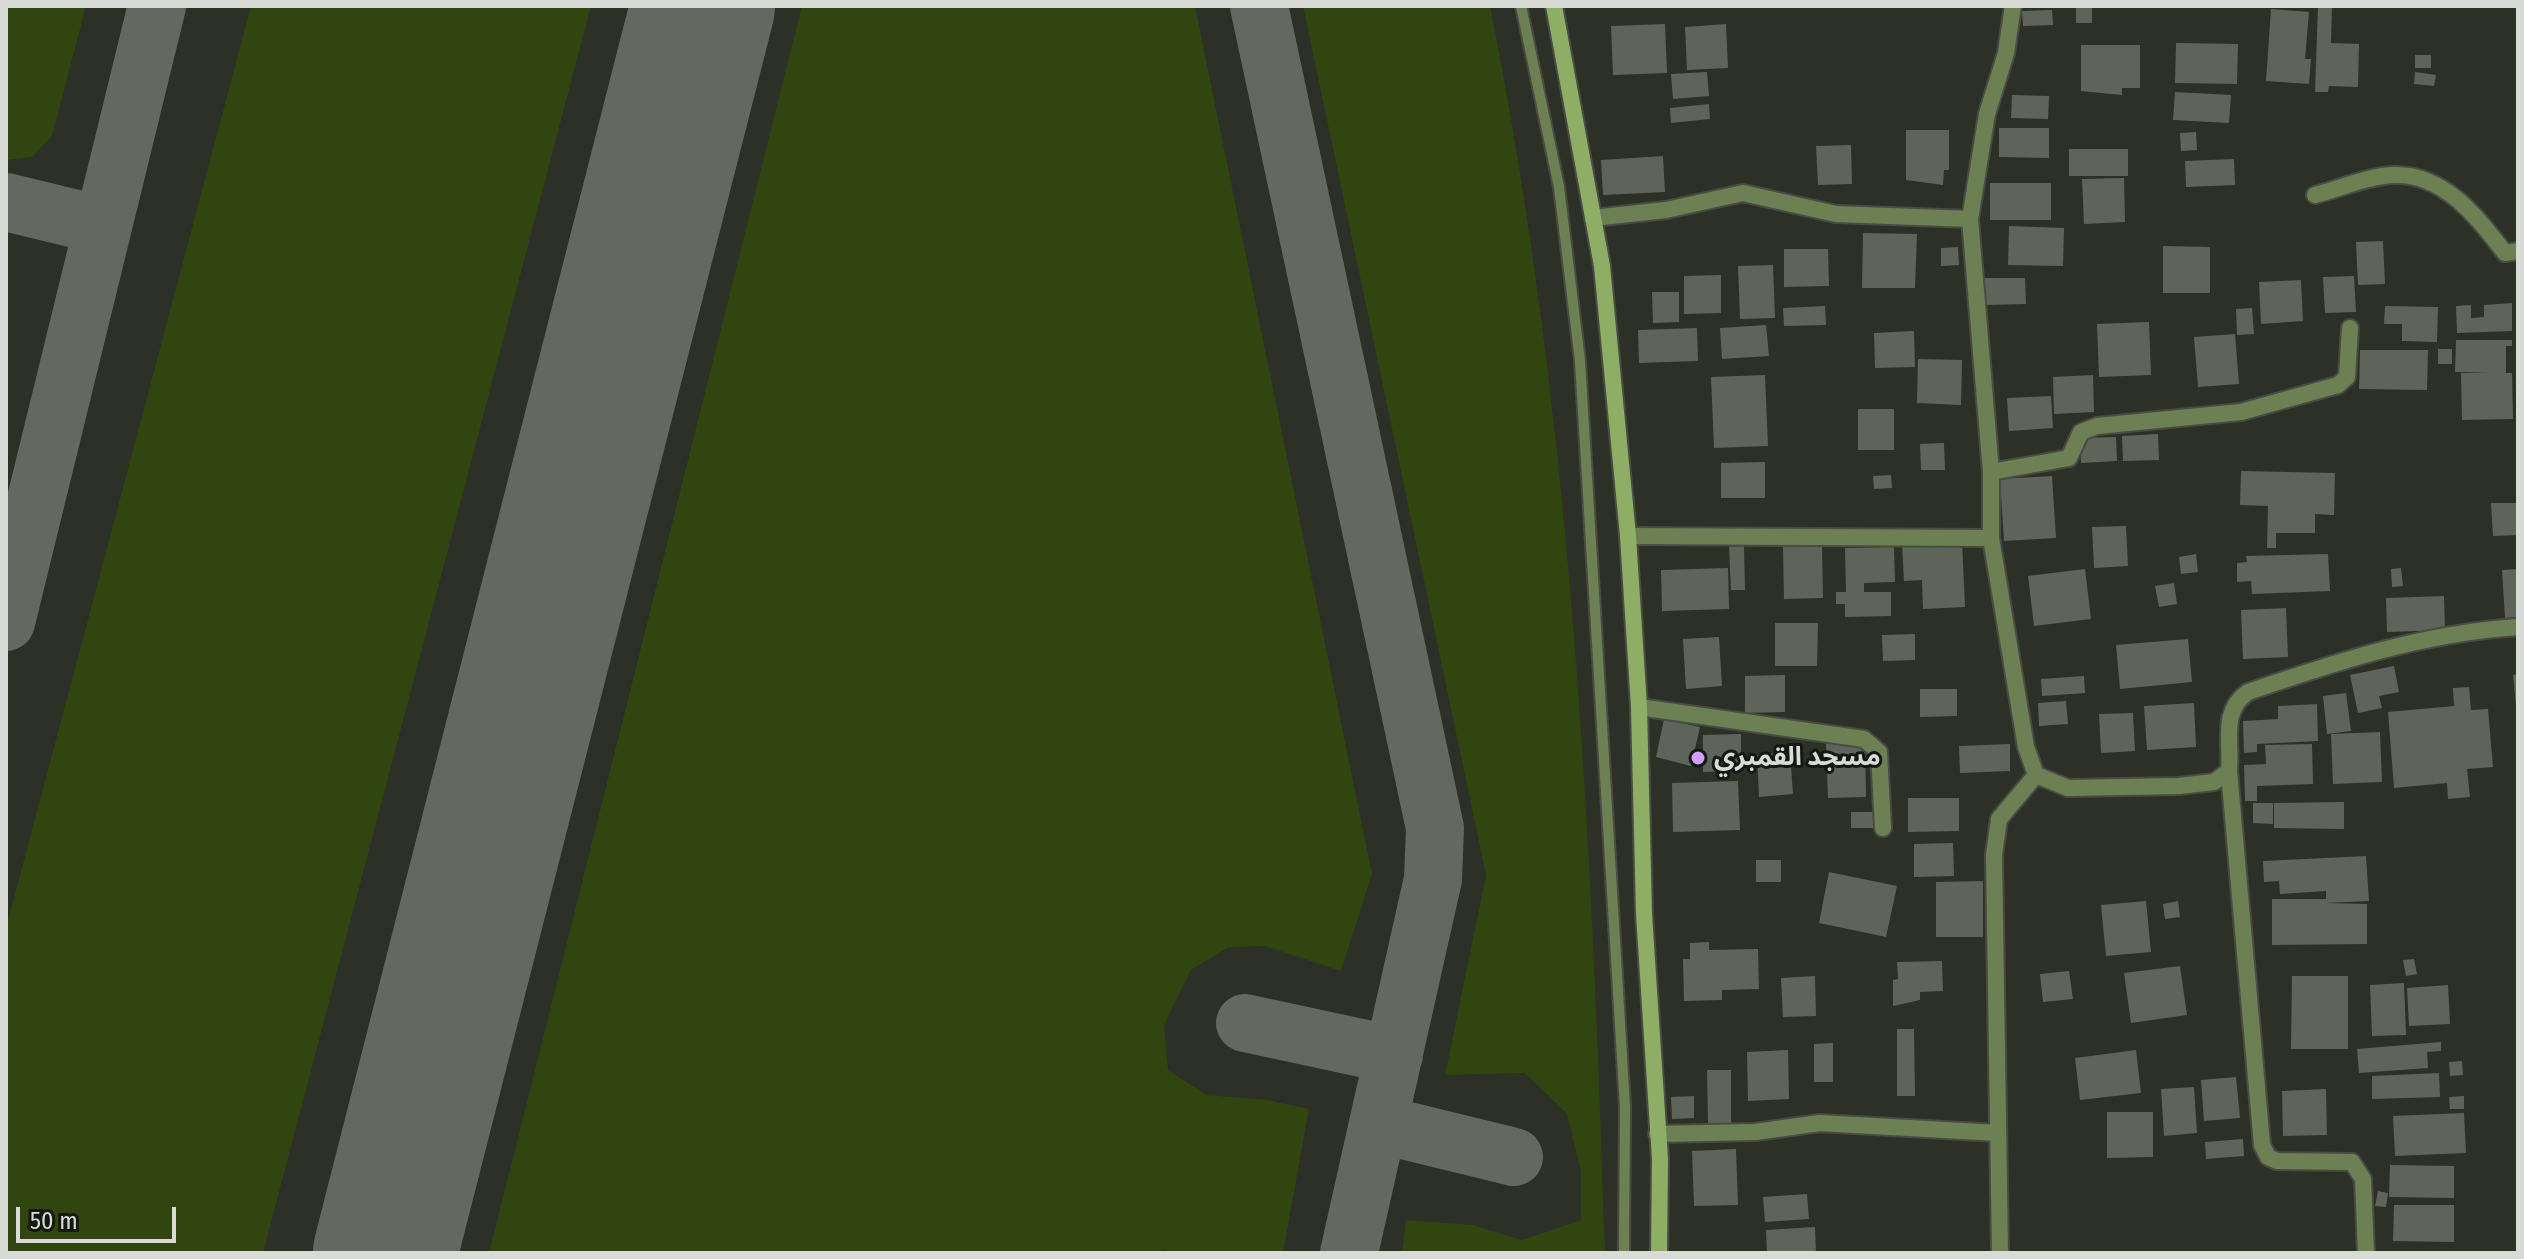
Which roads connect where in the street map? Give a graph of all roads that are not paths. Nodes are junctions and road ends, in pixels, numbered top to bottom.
1 (1521, 6) edge
2 (1554, 6) edge
3 (2013, 6) edge
4 (2315, 195) dead end
5 (1593, 218) junction
6 (1970, 219) junction
7 (2518, 251) edge
8 (2350, 328) dead end
9 (1991, 472) junction
10 (1628, 536) junction
11 (1991, 538) junction
12 (2518, 627) edge
13 (1639, 707) junction
14 (2229, 771) junction
15 (2036, 775) junction
16 (1883, 828) dead end
17 (1998, 1133) junction
18 (1657, 1134) junction
19 (1624, 1253) edge
20 (1659, 1253) edge
21 (2000, 1253) edge
22 (2366, 1253) edge

1 - 19 lane
2 - 5 main road
3 - 6 street
4 - 7 street
5 - 6 street
5 - 10 main road
6 - 9 street
8 - 9 street
9 - 11 street
10 - 11 street
10 - 13 main road
11 - 15 street
12 - 14 street
13 - 16 street
13 - 18 main road
14 - 15 street
14 - 22 street
15 - 17 street
17 - 18 street
17 - 21 street
18 - 20 main road

